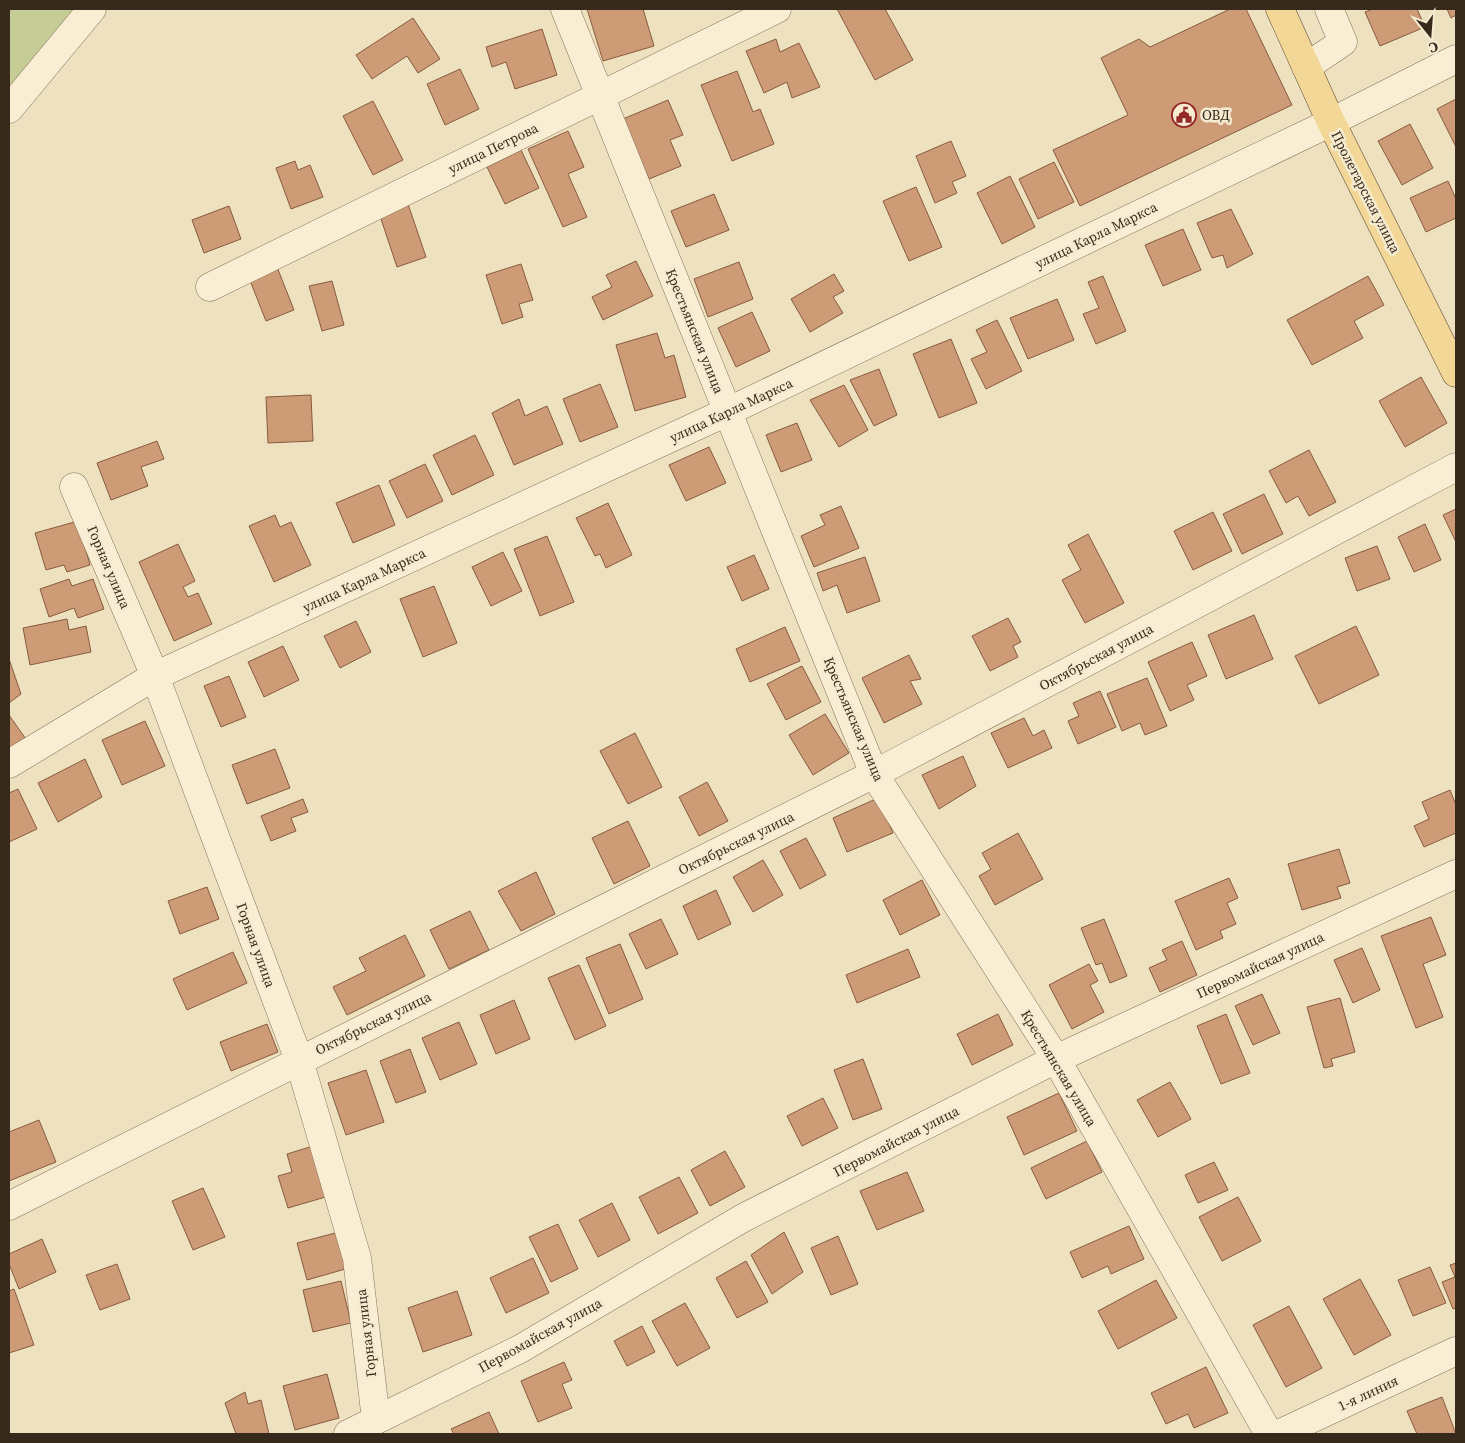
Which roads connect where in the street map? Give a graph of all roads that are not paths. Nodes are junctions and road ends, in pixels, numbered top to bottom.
1 (92, 9) edge
2 (565, 9) edge
3 (777, 9) edge
4 (1280, 9) edge
5 (1329, 9) edge
6 (1456, 59) edge
7 (1306, 67) junction
8 (599, 96) junction
9 (9, 109) edge
10 (1331, 122) junction
11 (210, 287) dead end
12 (1456, 373) edge
13 (729, 411) junction
14 (1456, 468) edge
15 (74, 487) dead end
16 (155, 676) junction
17 (9, 764) edge
18 (874, 774) junction
19 (1456, 874) edge
20 (1056, 1059) junction
21 (299, 1060) junction
22 (9, 1206) edge
23 (1456, 1351) edge
24 (376, 1420) junction
25 (348, 1434) edge
26 (1269, 1434) edge
27 (1279, 1434) edge

1 - 9 street
2 - 8 street, Крестьянская улица
3 - 8 street, улица Петрова
4 - 7 main road, Пролетарская улица
5 - 7 street
6 - 10 street, улица Карла Маркса
7 - 10 main road, Пролетарская улица
8 - 11 street, улица Петрова
8 - 13 street, Крестьянская улица
10 - 12 main road, Пролетарская улица
10 - 13 street, улица Карла Маркса
13 - 16 street, улица Карла Маркса
13 - 18 street, Крестьянская улица
14 - 18 street, Октябрьская улица
15 - 16 street, Горная улица
16 - 17 street, улица Карла Маркса
16 - 21 street, Горная улица
18 - 20 street, Крестьянская улица
18 - 21 street, Октябрьская улица
19 - 20 street, Первомайская улица
20 - 24 street, Первомайская улица
20 - 26 street, Крестьянская улица
21 - 22 street, Октябрьская улица
21 - 24 street, Горная улица
23 - 27 street, 1-я линия
24 - 25 street, Первомайская улица

